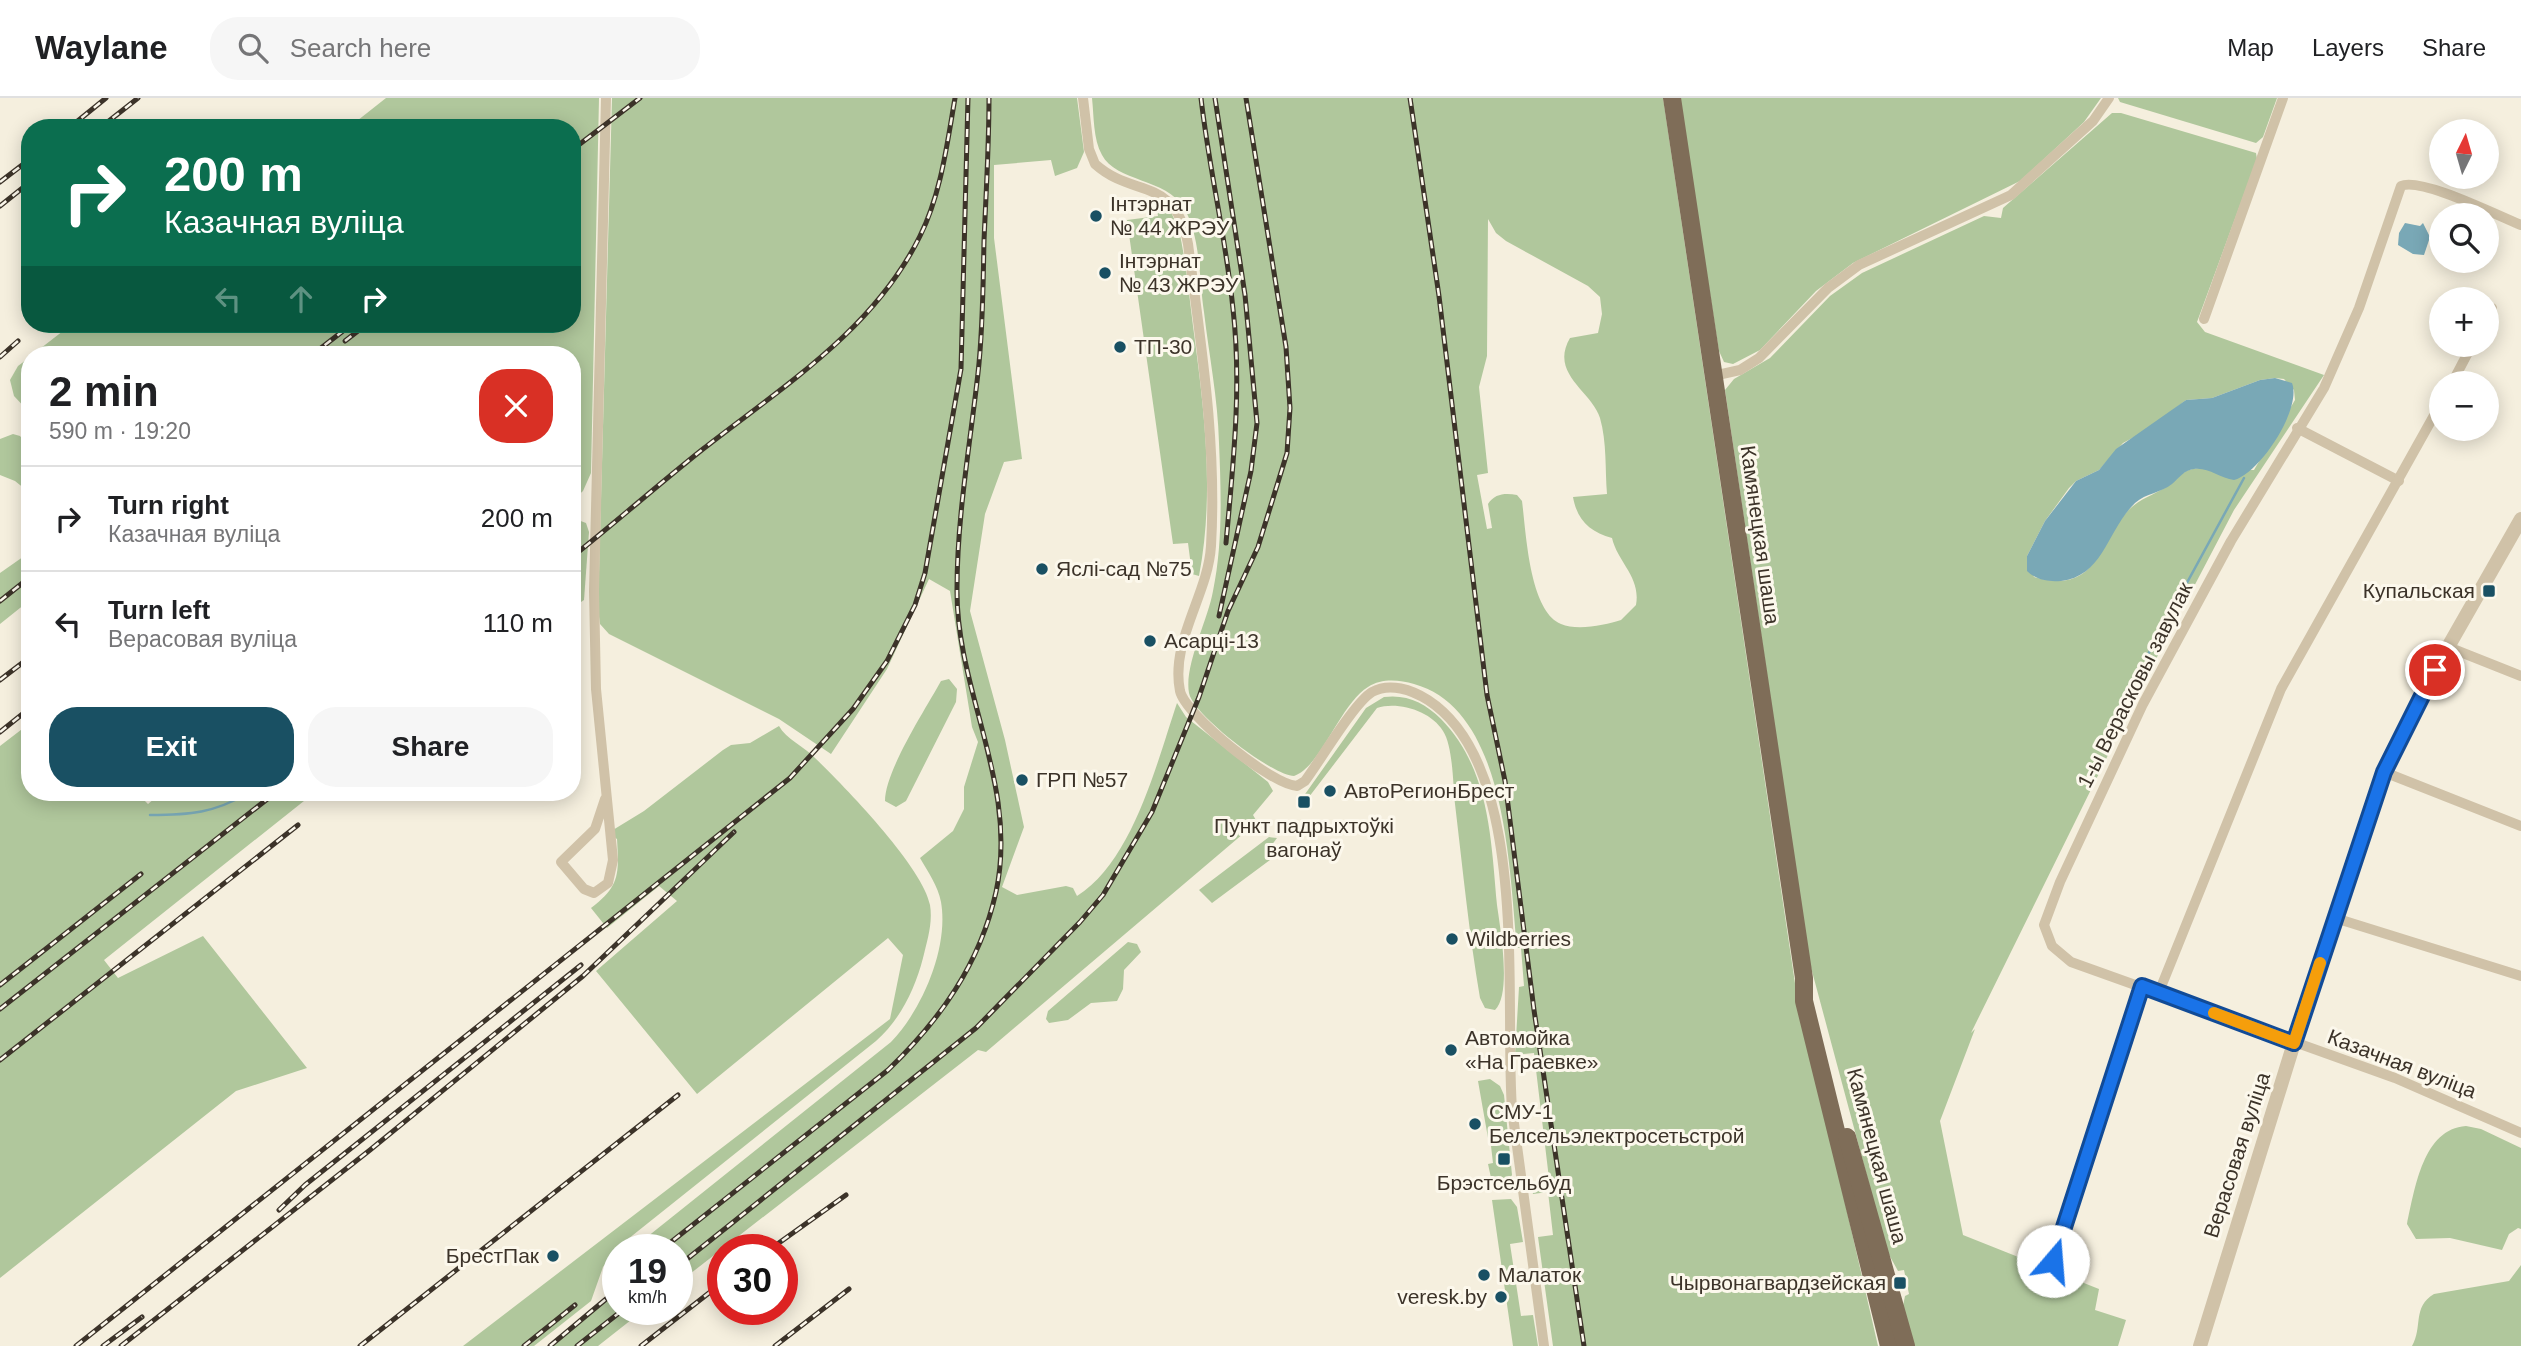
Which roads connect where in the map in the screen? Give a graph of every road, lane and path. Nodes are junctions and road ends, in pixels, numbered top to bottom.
1 (606, 98) edge
2 (1083, 98) edge
3 (1672, 98) edge
4 (2109, 98) edge
5 (2283, 98) edge
6 (2521, 225) edge
7 (2204, 319) dead end
8 (1713, 376) junction
9 (2429, 425) edge
10 (2297, 428) junction
11 (2399, 481) junction
12 (2521, 519) edge
13 (2448, 647) junction
14 (2521, 676) edge
15 (2384, 772) junction
16 (605, 799) junction
17 (2521, 826) edge
18 (2334, 918) junction
19 (2071, 962) joint
20 (2521, 976) edge
21 (1804, 978) junction
22 (2142, 986) junction
23 (2160, 992) junction
24 (2294, 1043) junction
25 (2521, 1133) edge
26 (2053, 1261) dead end
27 (1544, 1346) edge
28 (1889, 1346) edge
29 (1906, 1346) edge
30 (2200, 1346) edge

1 - 16 street
2 - 27 street
3 - 8 main road, Камянецкая шаша
4 - 8 street
5 - 7 street
6 - 10 street, 1-ы Верасковы завулак
8 - 21 main road, Камянецкая шаша
9 - 11 street
10 - 11 street
10 - 19 street, 1-ы Верасковы завулак
11 - 23 street
12 - 13 street, Верасовая вуліца
13 - 14 street
13 - 15 street, Верасовая вуліца
15 - 17 street
15 - 18 street, Верасовая вуліца
16 - 16 street
18 - 20 street
18 - 24 street, Верасовая вуліца
19 - 22 street, Казачная вуліца
21 - 28 main road, Камянецкая шаша
21 - 29 main road, Камянецкая шаша
22 - 23 street, Казачная вуліца
22 - 26 street
23 - 24 street, Казачная вуліца
24 - 25 street, Казачная вуліца
24 - 30 street, Верасовая вуліца

